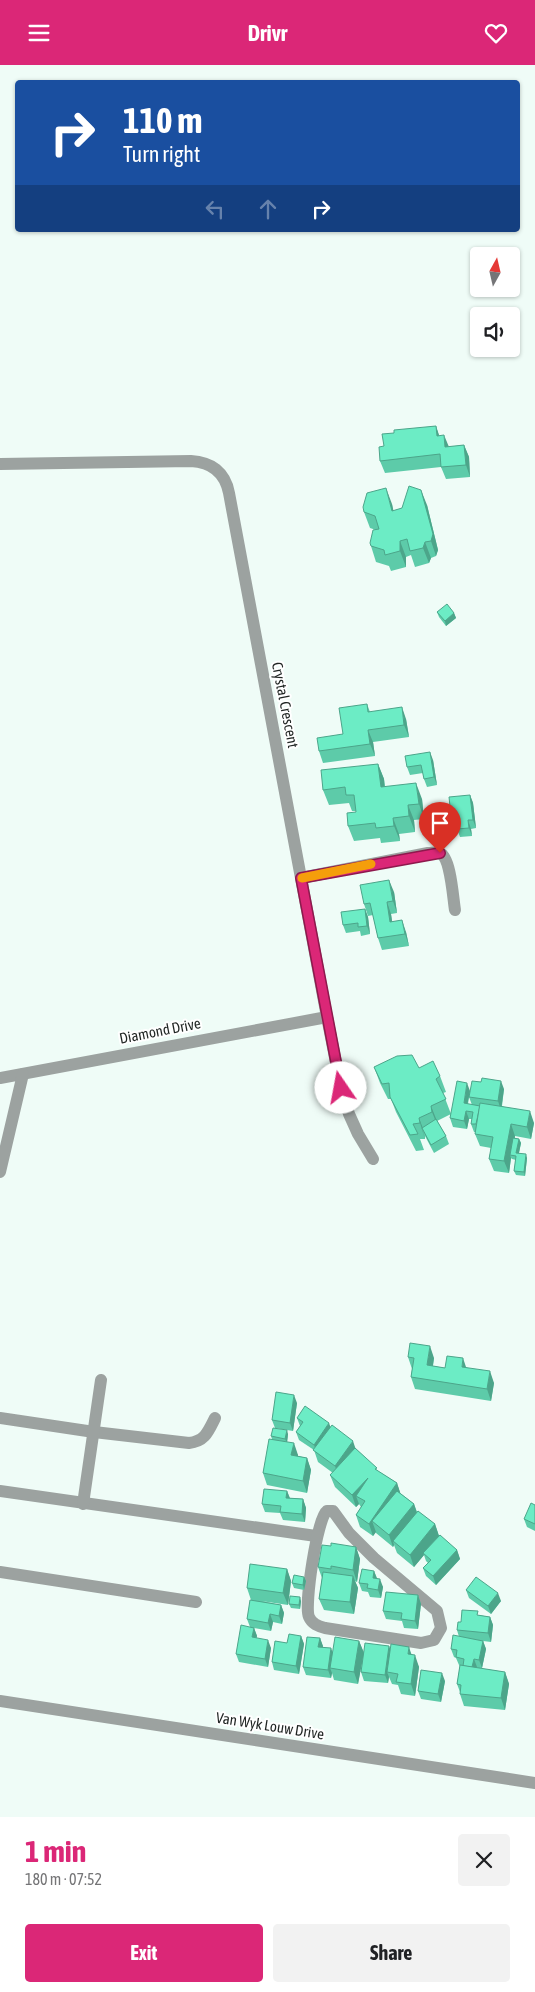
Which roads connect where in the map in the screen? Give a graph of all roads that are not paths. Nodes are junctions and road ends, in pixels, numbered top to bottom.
1 (0, 464) edge
2 (301, 878) junction
3 (455, 910) dead end
4 (326, 1017) junction
5 (23, 1074) junction
6 (0, 1079) edge
7 (373, 1159) dead end
8 (0, 1172) edge
9 (101, 1380) dead end
10 (215, 1418) dead end
11 (0, 1419) edge
12 (94, 1433) junction
13 (0, 1491) edge
14 (83, 1503) junction
15 (316, 1536) junction
16 (0, 1571) edge
17 (196, 1602) dead end
18 (0, 1701) edge
19 (535, 1783) edge

1 - 2 street, Crystal Crescent
2 - 3 street
2 - 4 street, Crystal Crescent
4 - 5 street, Diamond Drive
4 - 7 street, Crystal Crescent
5 - 6 street, Diamond Drive
5 - 8 street
9 - 12 street
10 - 12 street
11 - 12 street
12 - 14 street
13 - 14 street
14 - 15 street
15 - 15 street
16 - 17 street
18 - 19 street, Van Wyk Louw Drive

